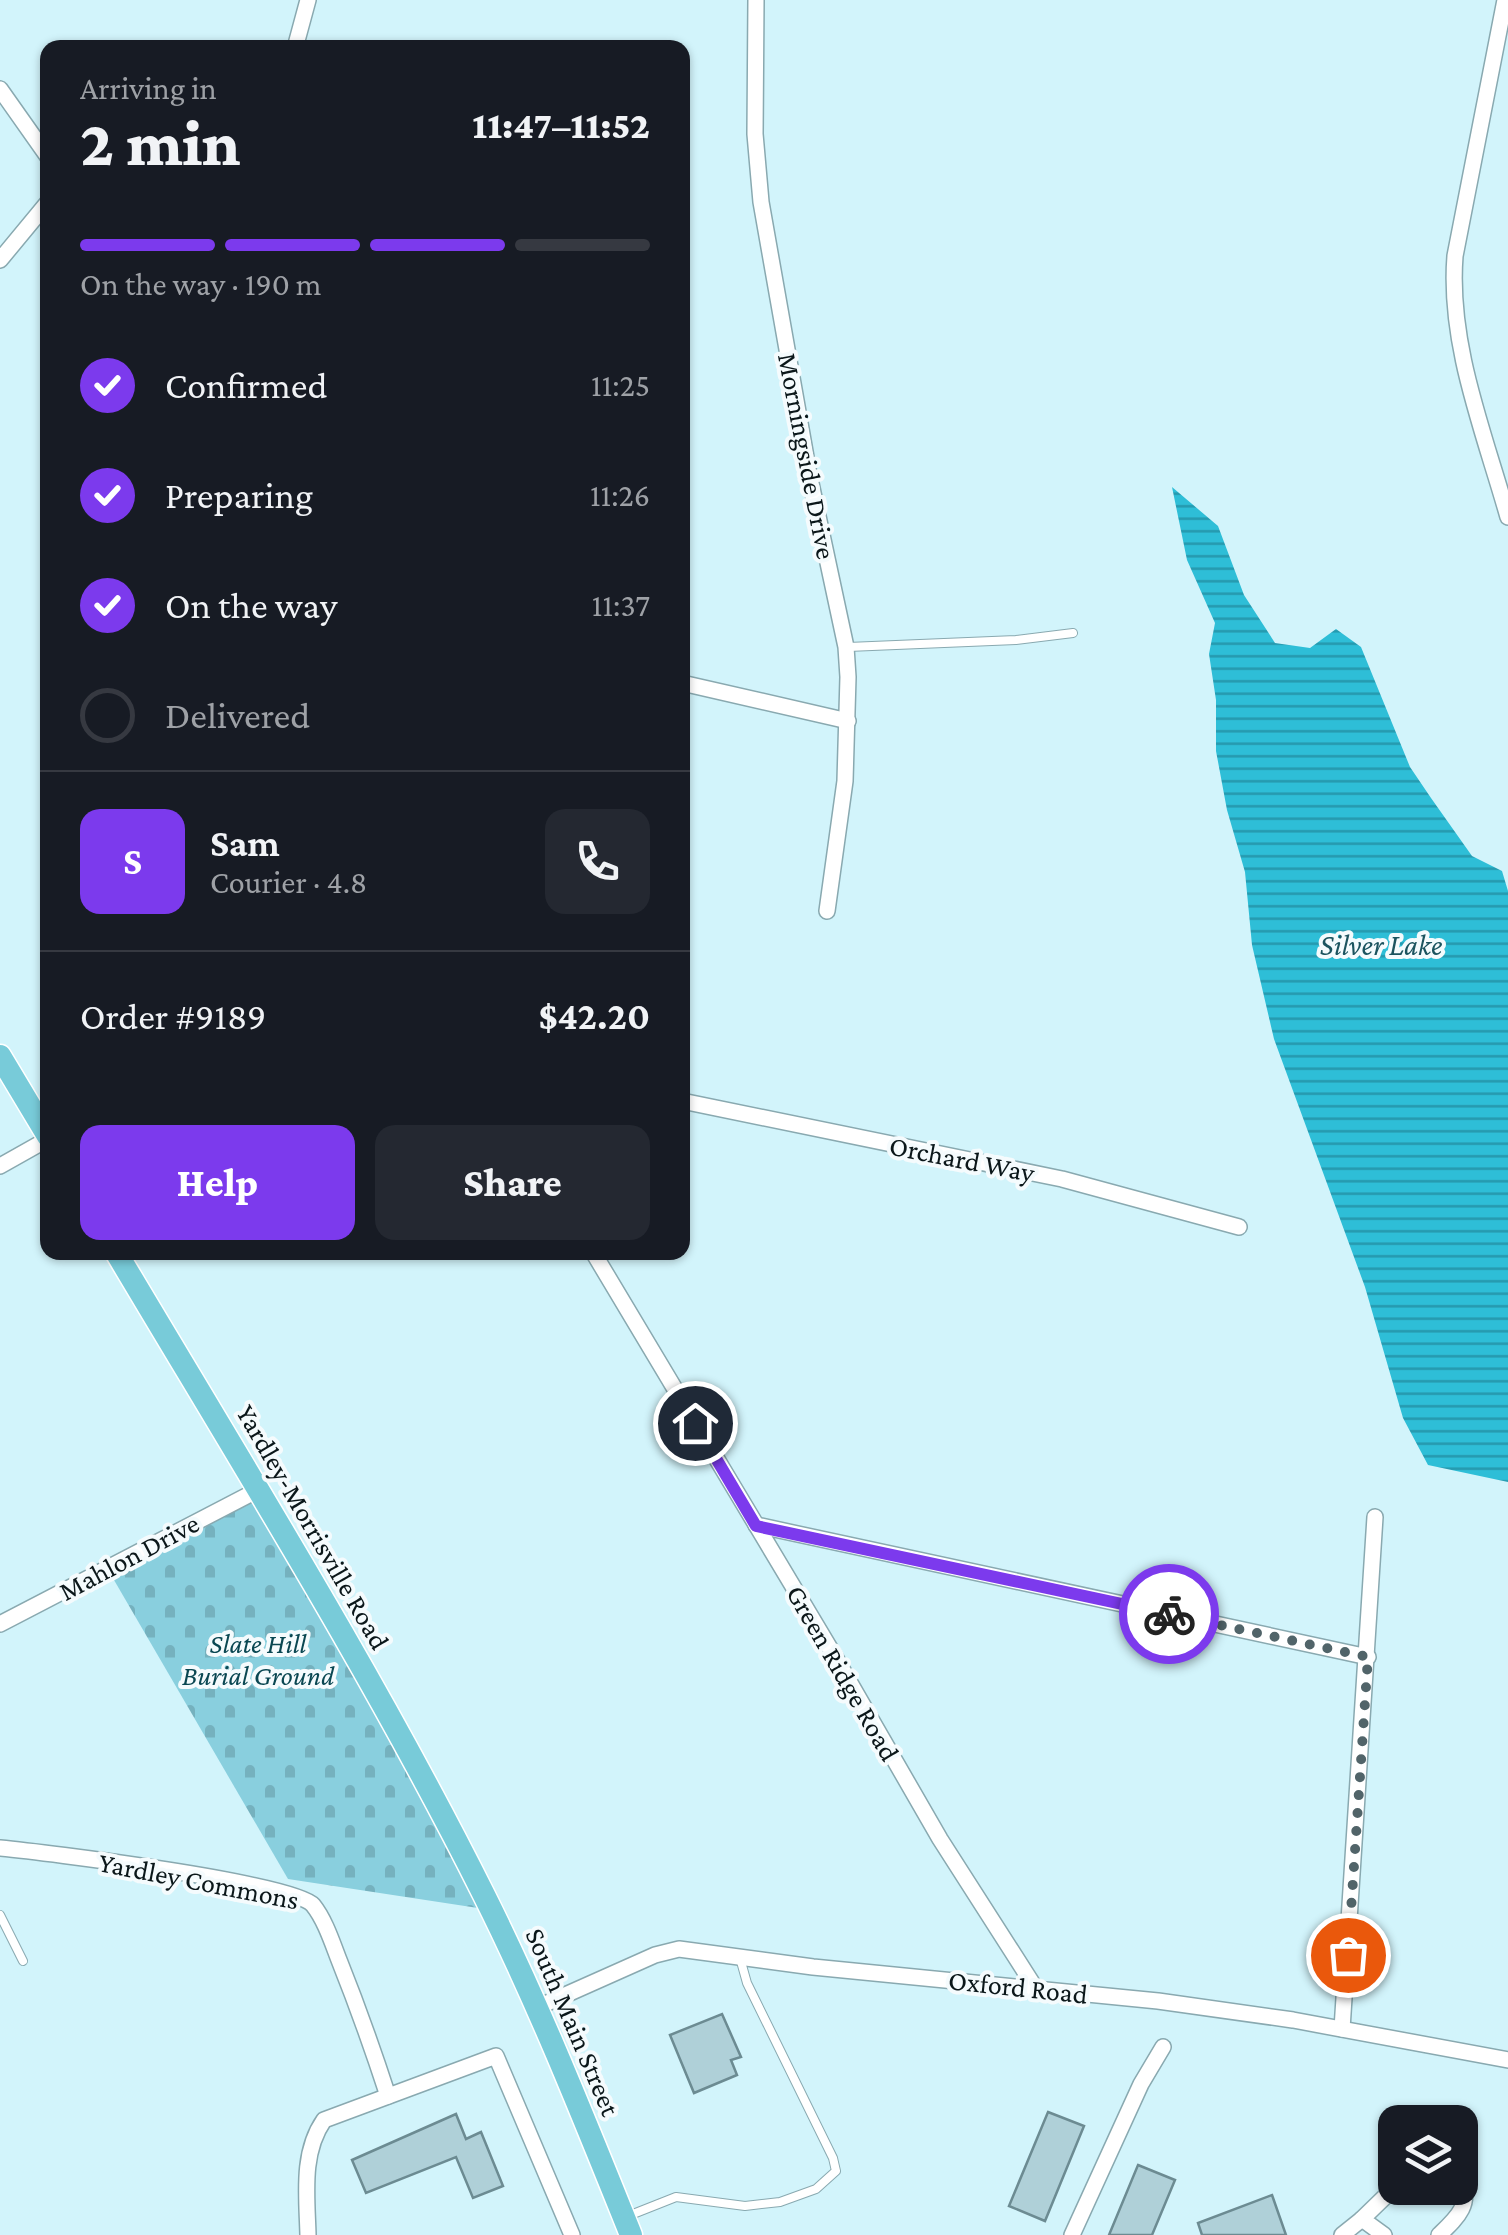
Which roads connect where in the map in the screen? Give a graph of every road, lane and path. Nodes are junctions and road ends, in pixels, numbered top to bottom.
1 (308, 0) edge
2 (756, 0) edge
3 (1504, 0) edge
4 (297, 40) edge
5 (1489, 81) junction
6 (1508, 85) edge
7 (0, 89) edge
8 (40, 146) edge
9 (40, 212) edge
10 (0, 260) edge
11 (1508, 517) edge
12 (1073, 634) dead end
13 (846, 646) junction
14 (690, 686) edge
15 (848, 721) junction
16 (827, 910) dead end
17 (0, 1056) edge
18 (690, 1103) edge
19 (40, 1124) edge
20 (40, 1143) edge
21 (0, 1166) edge
22 (1239, 1227) dead end
23 (121, 1260) edge
24 (597, 1260) edge
25 (258, 1490) junction
26 (1375, 1517) dead end
27 (756, 1526) junction
28 (0, 1624) edge
29 (1368, 1657) junction
30 (452, 1836) joint
31 (0, 1848) edge
32 (0, 1914) edge
33 (740, 1958) junction
34 (24, 1961) dead end
35 (1036, 1989) junction
36 (536, 2008) junction
37 (1342, 2029) junction
38 (1162, 2048) dead end
39 (1508, 2060) edge
40 (388, 2096) junction
41 (1378, 2203) edge
42 (1463, 2205) edge
43 (1362, 2219) junction
44 (627, 2226) edge
45 (308, 2235) edge
46 (572, 2235) edge
47 (1072, 2235) edge
48 (1342, 2235) edge
49 (1384, 2235) edge
50 (1439, 2235) edge

1 - 4 street
2 - 13 street, Morningside Drive
3 - 5 street
5 - 6 street
5 - 11 street
7 - 8 street
9 - 10 street
12 - 13 lane
13 - 15 street, Morningside Drive
14 - 15 street
15 - 16 street, Morningside Drive
17 - 19 main road
18 - 22 street, Orchard Way
20 - 21 street
23 - 25 main road, Yardley-Morrisville Road
24 - 27 street, Green Ridge Road
25 - 28 street, Mahlon Drive
25 - 30 main road, Yardley-Morrisville Road
26 - 29 street
27 - 29 street
27 - 35 street, Green Ridge Road
29 - 37 street
30 - 36 main road, South Main Street
31 - 40 street, Yardley Commons
32 - 34 lane
33 - 35 street, Oxford Road
33 - 36 street, Oxford Road
33 - 44 lane
35 - 37 street, Oxford Road
36 - 44 main road, South Main Street
37 - 39 street, Oxford Road
38 - 47 street
40 - 45 street
40 - 46 street
41 - 43 street
42 - 50 street
43 - 48 street
43 - 49 street

